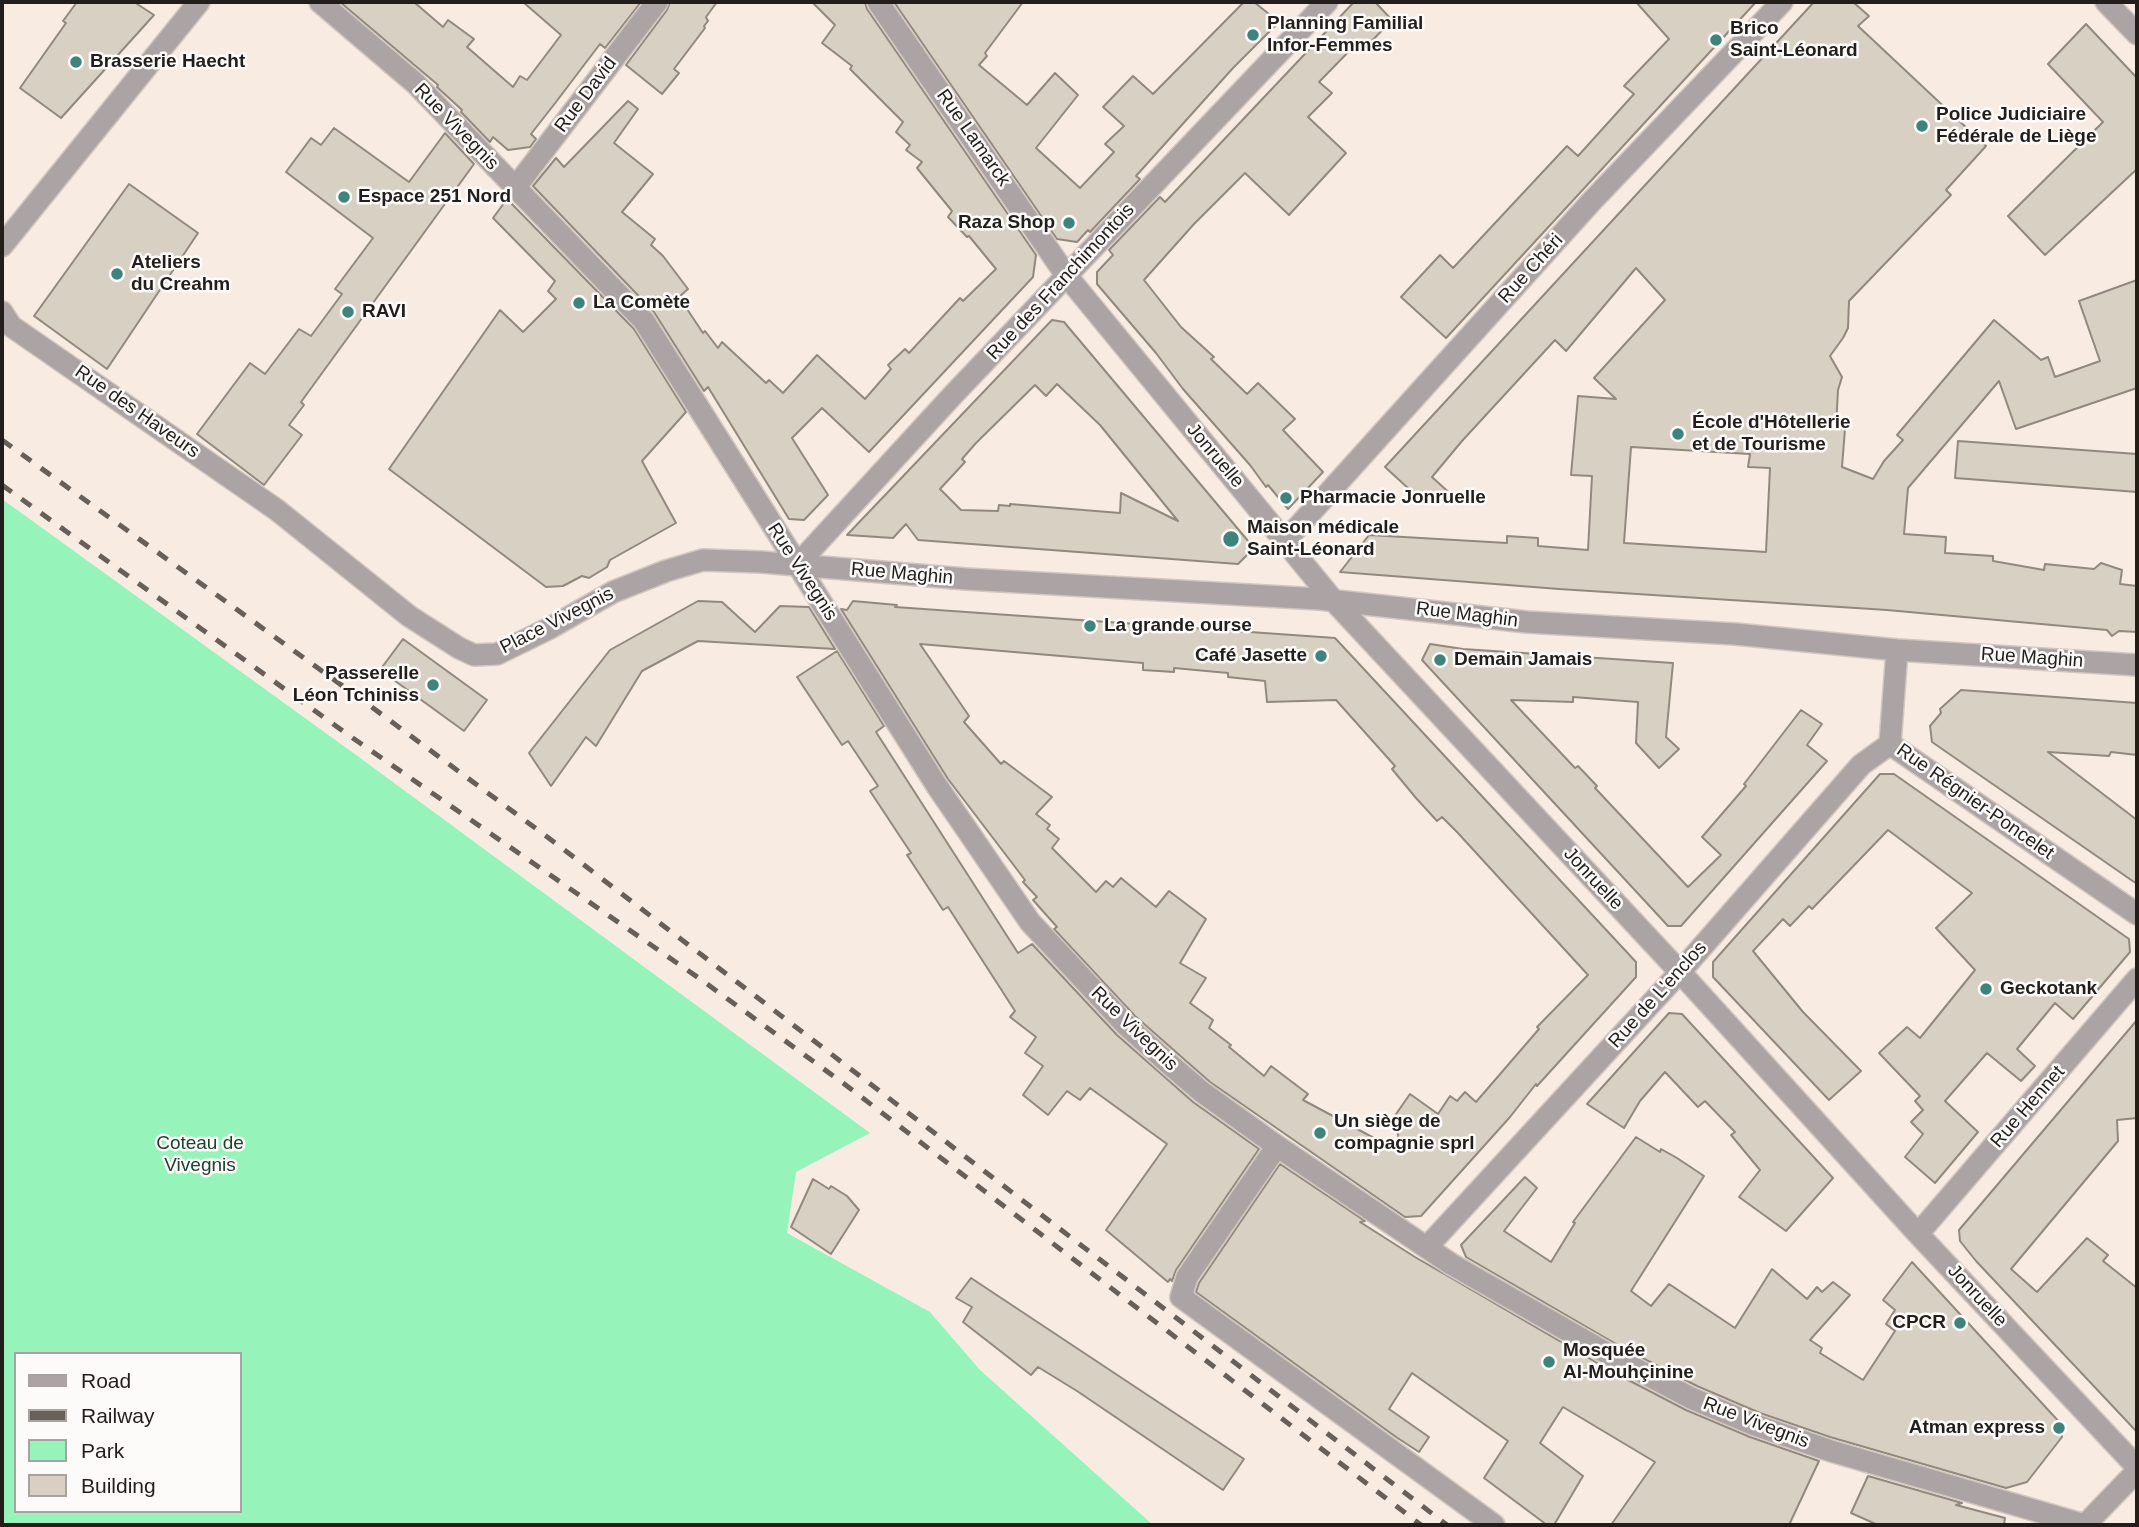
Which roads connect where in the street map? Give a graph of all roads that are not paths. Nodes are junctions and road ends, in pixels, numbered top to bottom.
1 (199, 2) edge
2 (320, 2) edge
3 (657, 2) edge
4 (878, 2) edge
5 (1327, 2) edge
6 (1782, 2) edge
7 (2106, 2) edge
8 (2137, 34) edge
9 (515, 188) junction
10 (2, 246) edge
11 (1066, 275) junction
12 (2, 312) edge
13 (277, 510) joint
14 (1286, 540) junction
15 (797, 565) junction
16 (1333, 600) junction
17 (1897, 650) junction
18 (2137, 665) edge
19 (1890, 744) junction
20 (2137, 914) edge
21 (1680, 972) junction
22 (2137, 979) edge
23 (1277, 1146) junction
24 (1919, 1234) junction
25 (1427, 1247) junction
26 (2137, 1469) edge
27 (1494, 1525) edge
28 (2085, 1525) edge

1 - 10 street
2 - 9 street, Rue Vivegnis
3 - 9 street, Rue David
4 - 11 street, Rue Lamarck
5 - 11 street, Rue des Franchimontois
6 - 14 street, Rue Chéri
7 - 8 street
9 - 15 street, Rue Vivegnis
11 - 14 street, Jonruelle
11 - 15 street, Rue des Franchimontois
12 - 13 street, Rue des Haveurs
13 - 15 street, Place Vivegnis
14 - 16 street, Jonruelle
15 - 16 street, Rue Maghin
15 - 23 street, Rue Vivegnis
16 - 17 street, Rue Maghin
16 - 21 street, Jonruelle
17 - 18 street, Rue Maghin
17 - 19 street, Rue Régnier-Poncelet
19 - 20 street, Rue Régnier-Poncelet
19 - 21 street, Rue de L'enclos
21 - 24 street, Jonruelle
21 - 25 street, Rue de L'enclos
22 - 24 street, Rue Hennet
23 - 25 street, Rue Vivegnis
23 - 27 street
24 - 26 street, Jonruelle
25 - 28 street, Rue Vivegnis
26 - 28 street

